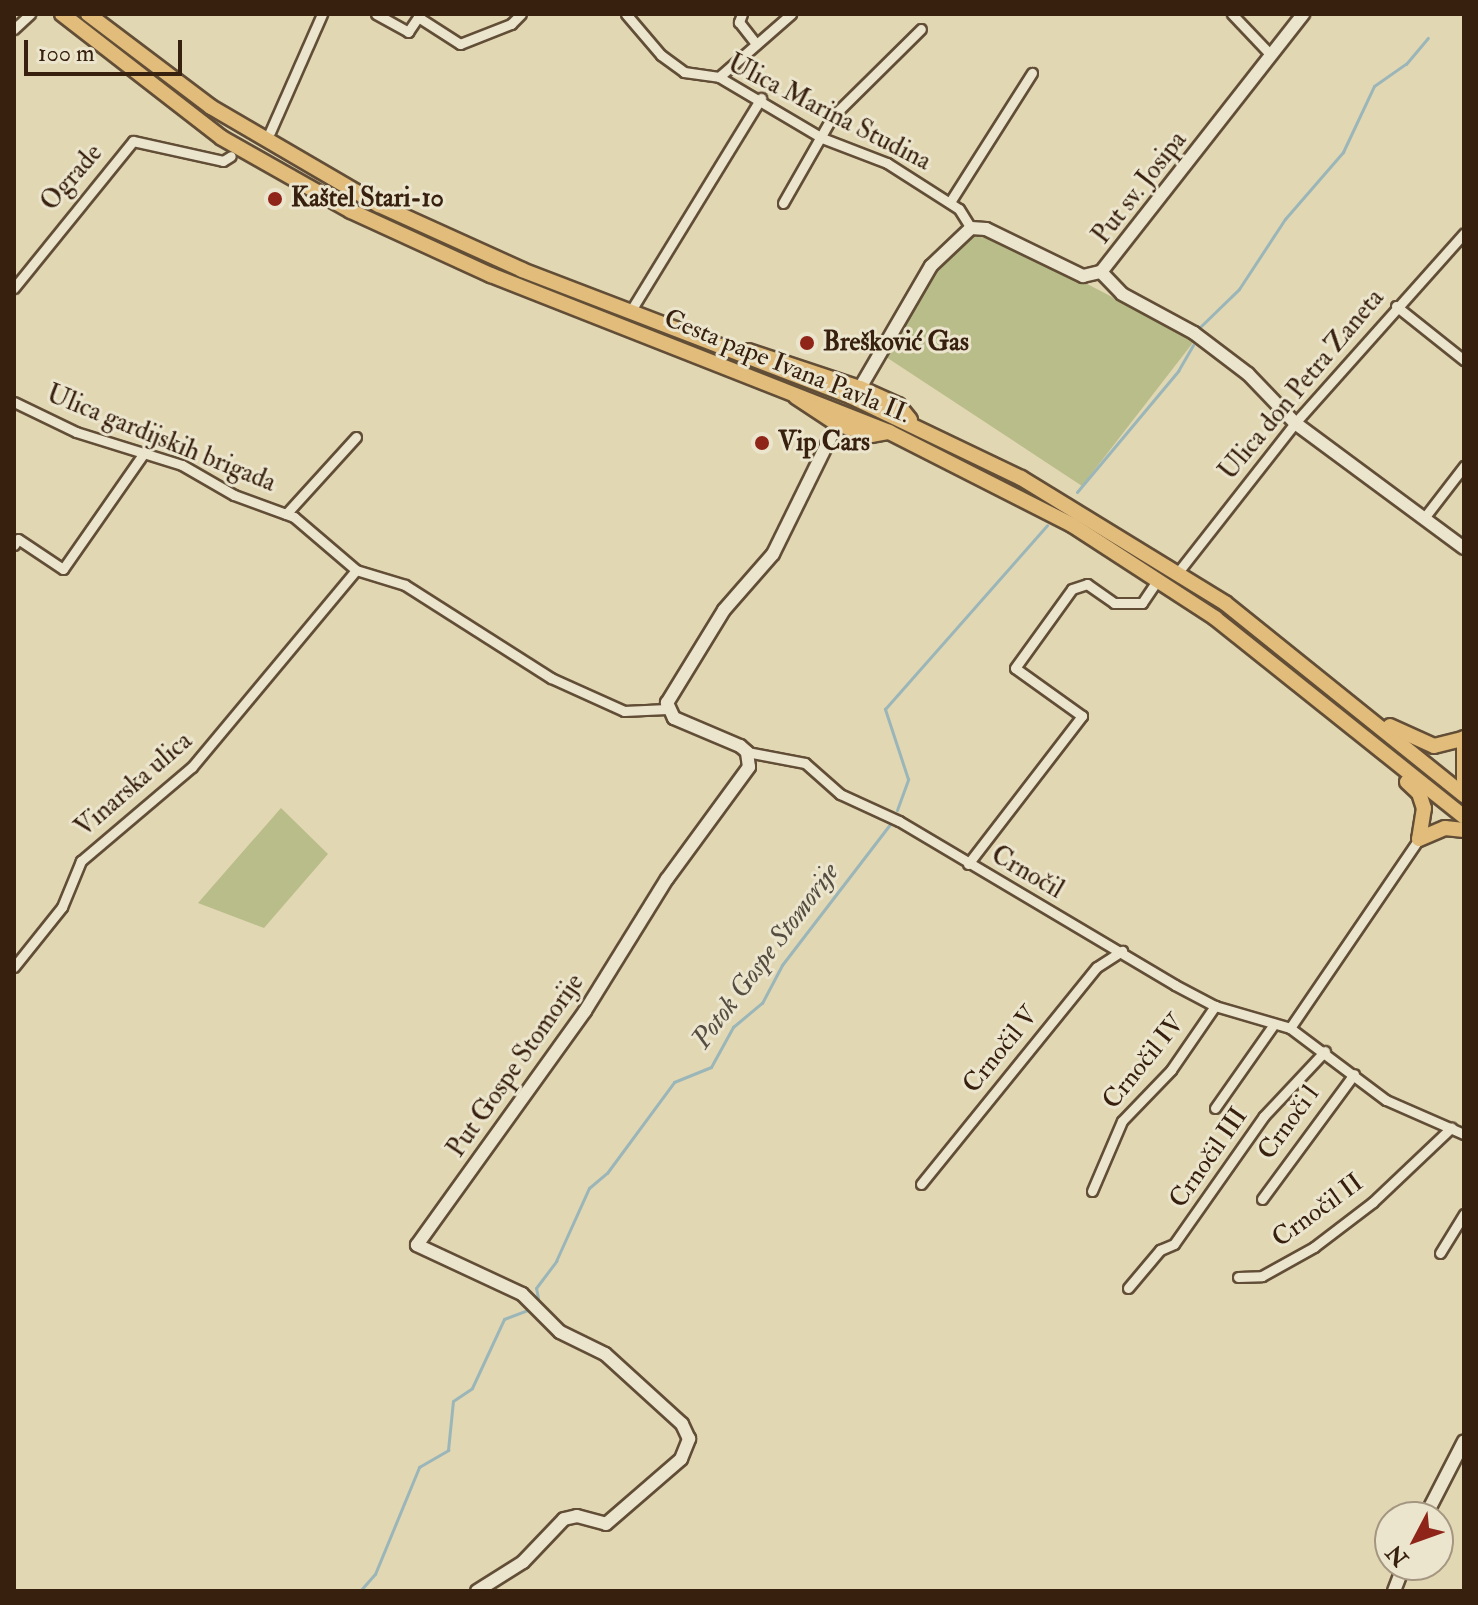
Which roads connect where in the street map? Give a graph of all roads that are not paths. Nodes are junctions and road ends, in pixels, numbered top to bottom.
1 (30, 14) edge
2 (62, 14) edge
3 (88, 14) edge
4 (322, 14) edge
5 (376, 14) edge
6 (521, 14) edge
7 (626, 14) edge
8 (742, 14) edge
9 (791, 14) edge
10 (1232, 14) edge
11 (1303, 14) edge
12 (419, 16) edge
13 (14, 29) edge
14 (921, 29) dead end
15 (756, 44) junction
16 (1270, 54) junction
17 (1032, 73) dead end
18 (719, 77) junction
19 (761, 98) junction
20 (270, 132) dead end
21 (822, 138) junction
22 (231, 156) dead end
23 (950, 202) junction
24 (783, 203) dead end
25 (971, 228) junction
26 (1464, 233) edge
27 (1101, 272) junction
28 (14, 288) edge
29 (1396, 306) junction
30 (630, 312) junction
31 (734, 352) junction
32 (1464, 360) edge
33 (860, 388) junction
34 (791, 391) junction
35 (14, 402) edge
36 (1295, 423) junction
37 (837, 424) junction
38 (913, 424) junction
39 (889, 432) junction
40 (356, 437) dead end
41 (144, 453) junction
42 (1464, 466) edge
43 (286, 514) junction
44 (1424, 518) junction
45 (14, 545) edge
46 (1464, 548) edge
47 (356, 570) junction
48 (1179, 571) junction
49 (1158, 579) junction
50 (667, 709) junction
51 (1380, 725) junction
52 (1464, 739) edge
53 (747, 752) junction
54 (1386, 753) junction
55 (1464, 780) edge
56 (1464, 795) edge
57 (1464, 817) edge
58 (1464, 830) edge
59 (1419, 839) junction
60 (968, 864) junction
61 (1122, 951) junction
62 (14, 967) edge
63 (1215, 1006) junction
64 (1274, 1024) junction
65 (1290, 1028) junction
66 (1325, 1051) junction
67 (1354, 1074) junction
68 (1215, 1108) dead end
69 (1451, 1128) junction
70 (1464, 1134) edge
71 (921, 1184) dead end
72 (1092, 1191) dead end
73 (1262, 1199) dead end
74 (1464, 1214) edge
75 (1440, 1253) dead end
76 (1238, 1277) dead end
77 (1128, 1288) dead end
78 (1464, 1441) edge
79 (1433, 1501) edge
80 (482, 1590) edge

1 - 13 street
2 - 34 main road, Cesta pape Ivana Pavla II.
3 - 30 main road, Cesta pape Ivana Pavla II.
4 - 20 street
5 - 12 street
6 - 12 street
7 - 18 street, Ulica Marina Studina
8 - 15 street
9 - 15 street
10 - 16 street
11 - 16 street, Put sv. Josipa
14 - 21 street
15 - 18 street
16 - 27 street, Put sv. Josipa
17 - 23 street
18 - 19 street, Ulica Marina Studina
19 - 21 street, Ulica Marina Studina
19 - 30 street
21 - 23 street, Ulica Marina Studina
21 - 24 street
22 - 28 street, Ograde
23 - 25 street, Ulica Marina Studina
25 - 27 street, Put sv. Josipa
25 - 33 street
26 - 29 street, Ulica don Petra Zaneta
27 - 36 street
29 - 32 street
29 - 36 street, Ulica don Petra Zaneta
30 - 31 main road, Cesta pape Ivana Pavla II.
31 - 33 main road
31 - 38 main road, Cesta pape Ivana Pavla II.
33 - 38 main road
34 - 37 main road
34 - 39 main road, Cesta pape Ivana Pavla II.
35 - 41 street, Ulica gardijskih brigada
36 - 44 street
36 - 48 street, Ulica don Petra Zaneta
37 - 39 main road
37 - 50 street
38 - 48 main road, Cesta pape Ivana Pavla II.
39 - 49 main road, Cesta pape Ivana Pavla II.
40 - 43 street
41 - 43 street, Ulica gardijskih brigada
41 - 45 street
42 - 44 street
43 - 47 street, Ulica gardijskih brigada
44 - 46 street
47 - 50 street, Ulica gardijskih brigada
47 - 62 street, Vinarska ulica
48 - 51 main road, Cesta pape Ivana Pavla II.
49 - 54 main road, Cesta pape Ivana Pavla II.
49 - 60 street
50 - 53 street
51 - 52 main road
51 - 56 main road, Cesta pape Ivana Pavla II.
52 - 55 main road
53 - 60 street, Crnočil
53 - 80 street, Put Gospe Stomorije
54 - 57 main road, Cesta pape Ivana Pavla II.
54 - 59 main road
58 - 59 main road
59 - 65 street
60 - 61 street, Crnočil
61 - 63 street, Crnočil
61 - 71 street, Crnočil V
63 - 64 street, Crnočil
63 - 72 street, Crnočil IV
64 - 65 street, Crnočil
64 - 68 street
65 - 66 street, Crnoči l
66 - 67 street, Crnoči l
66 - 77 street, Crnočil III
67 - 69 street, Crnoči l
67 - 73 street, Crnoči l
69 - 70 street, Crnoči l
69 - 76 street, Crnočil II
74 - 75 street
78 - 79 street

